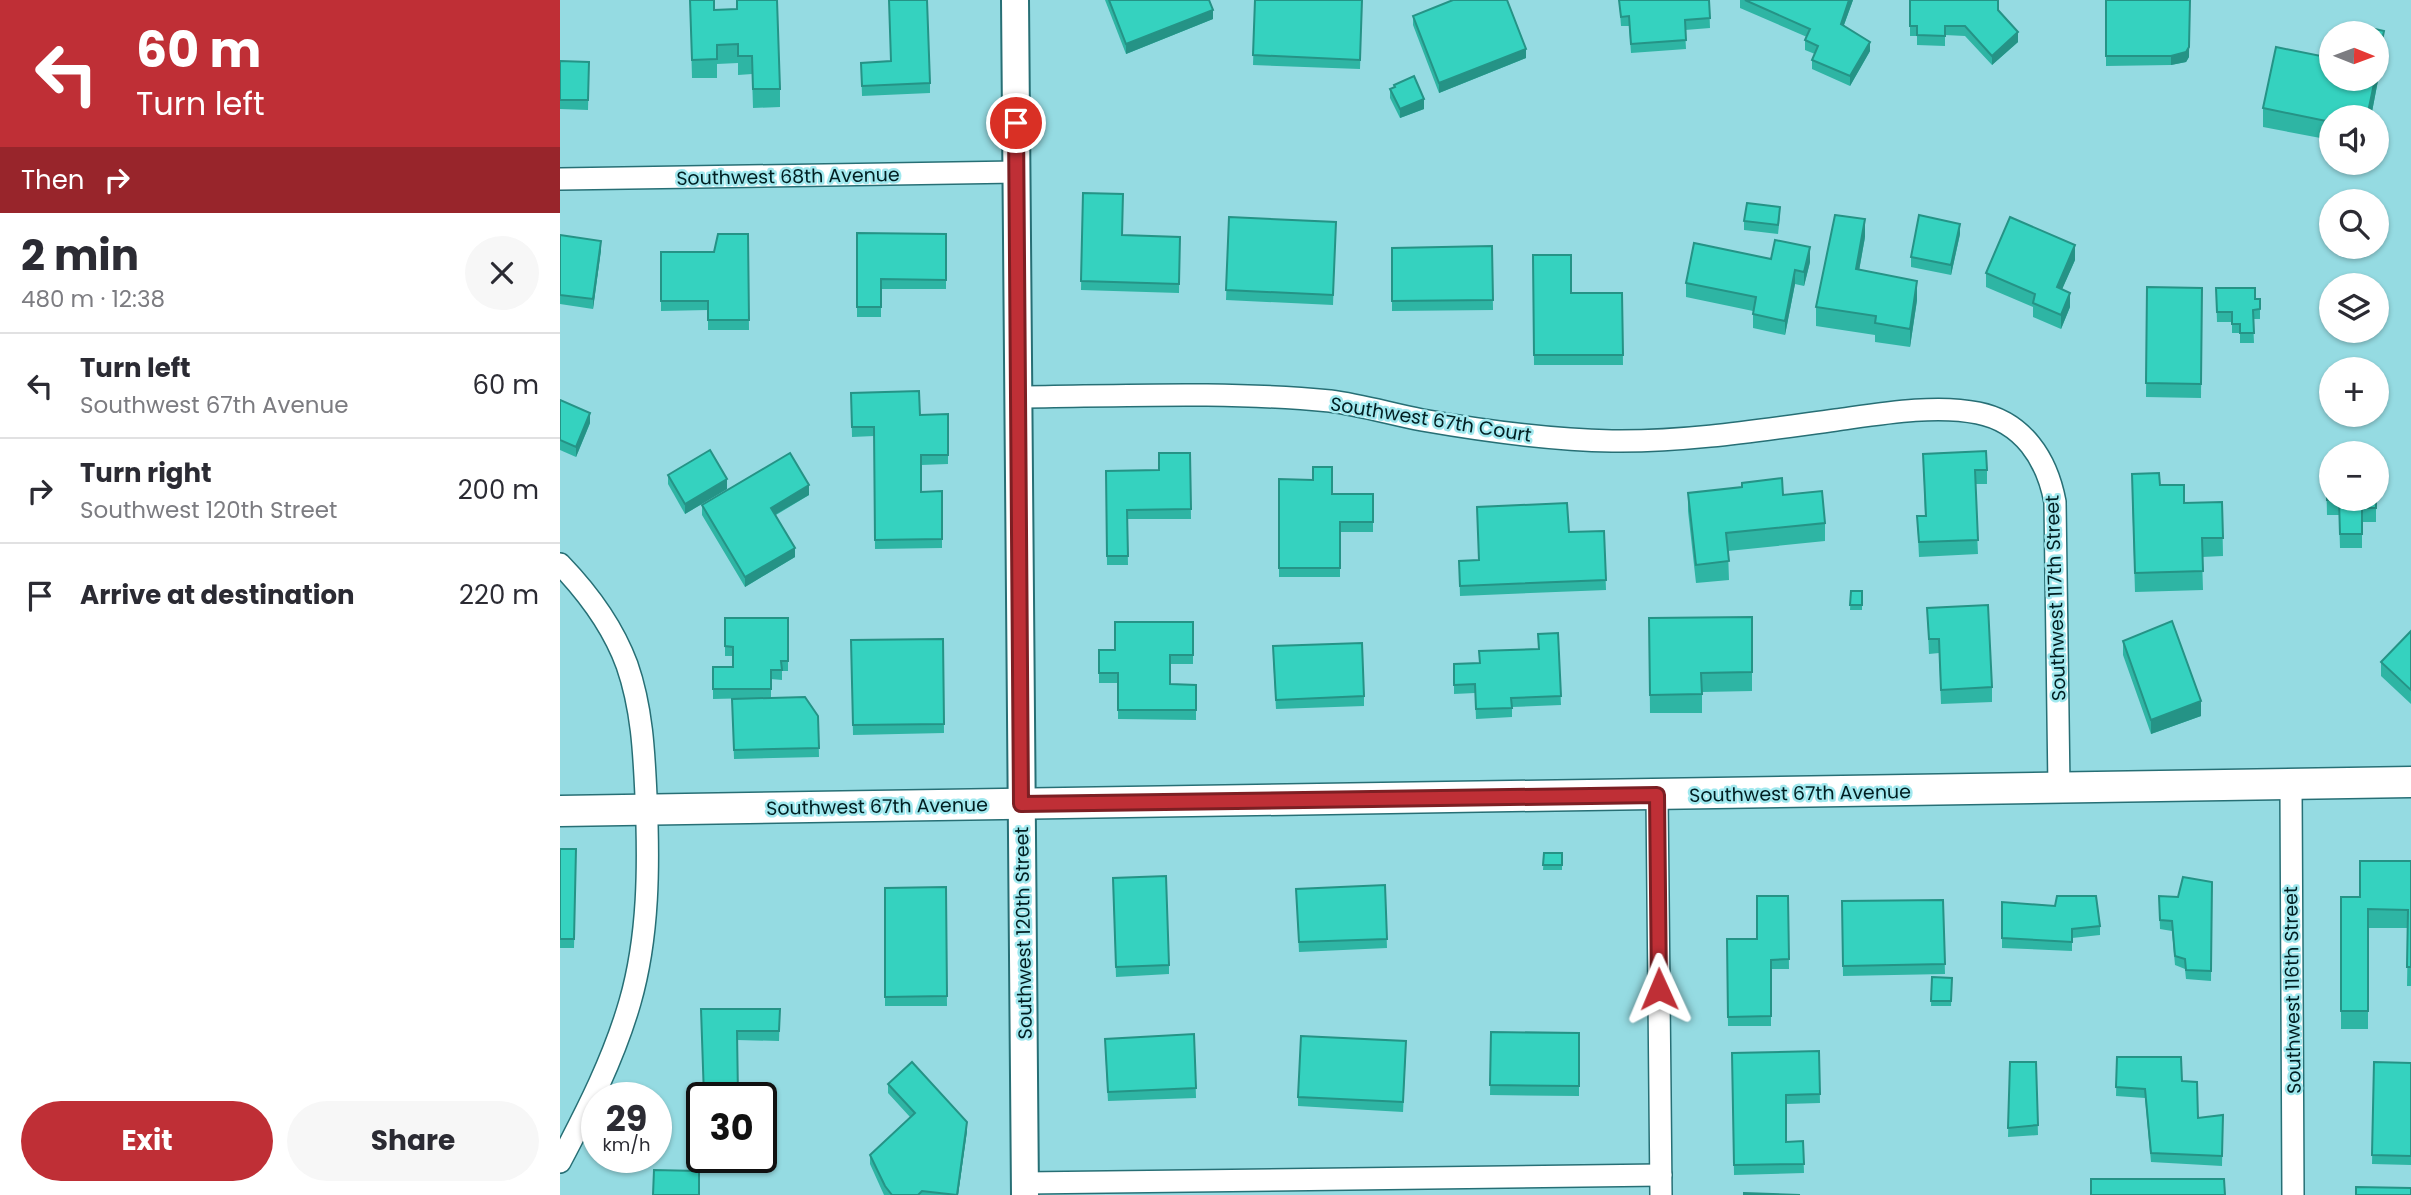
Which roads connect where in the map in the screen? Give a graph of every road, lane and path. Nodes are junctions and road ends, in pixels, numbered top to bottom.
1 (1015, 0) edge
2 (1017, 172) junction
3 (560, 179) edge
4 (1018, 397) junction
5 (2007, 424) joint
6 (560, 564) edge
7 (2411, 782) edge
8 (2291, 786) junction
9 (2059, 788) junction
10 (1657, 795) junction
11 (1021, 804) junction
12 (646, 810) junction
13 (560, 811) edge
14 (560, 1162) edge
15 (1661, 1185) edge
16 (1025, 1189) edge
17 (2294, 1195) edge

1 - 2 street, Southwest 120th Street
2 - 3 street, Southwest 68th Avenue
2 - 4 street, Southwest 120th Street
4 - 5 street, Southwest 67th Court
4 - 11 street, Southwest 120th Street
5 - 9 street, Southwest 117th Street
6 - 12 street
7 - 8 main road, Southwest 67th Avenue
8 - 9 main road, Southwest 67th Avenue
8 - 17 street, Southwest 116th Street
9 - 10 main road, Southwest 67th Avenue
10 - 11 main road, Southwest 67th Avenue
10 - 15 street
11 - 12 main road, Southwest 67th Avenue
11 - 16 street, Southwest 120th Street
12 - 13 main road, Southwest 67th Avenue
12 - 14 street
15 - 16 street

